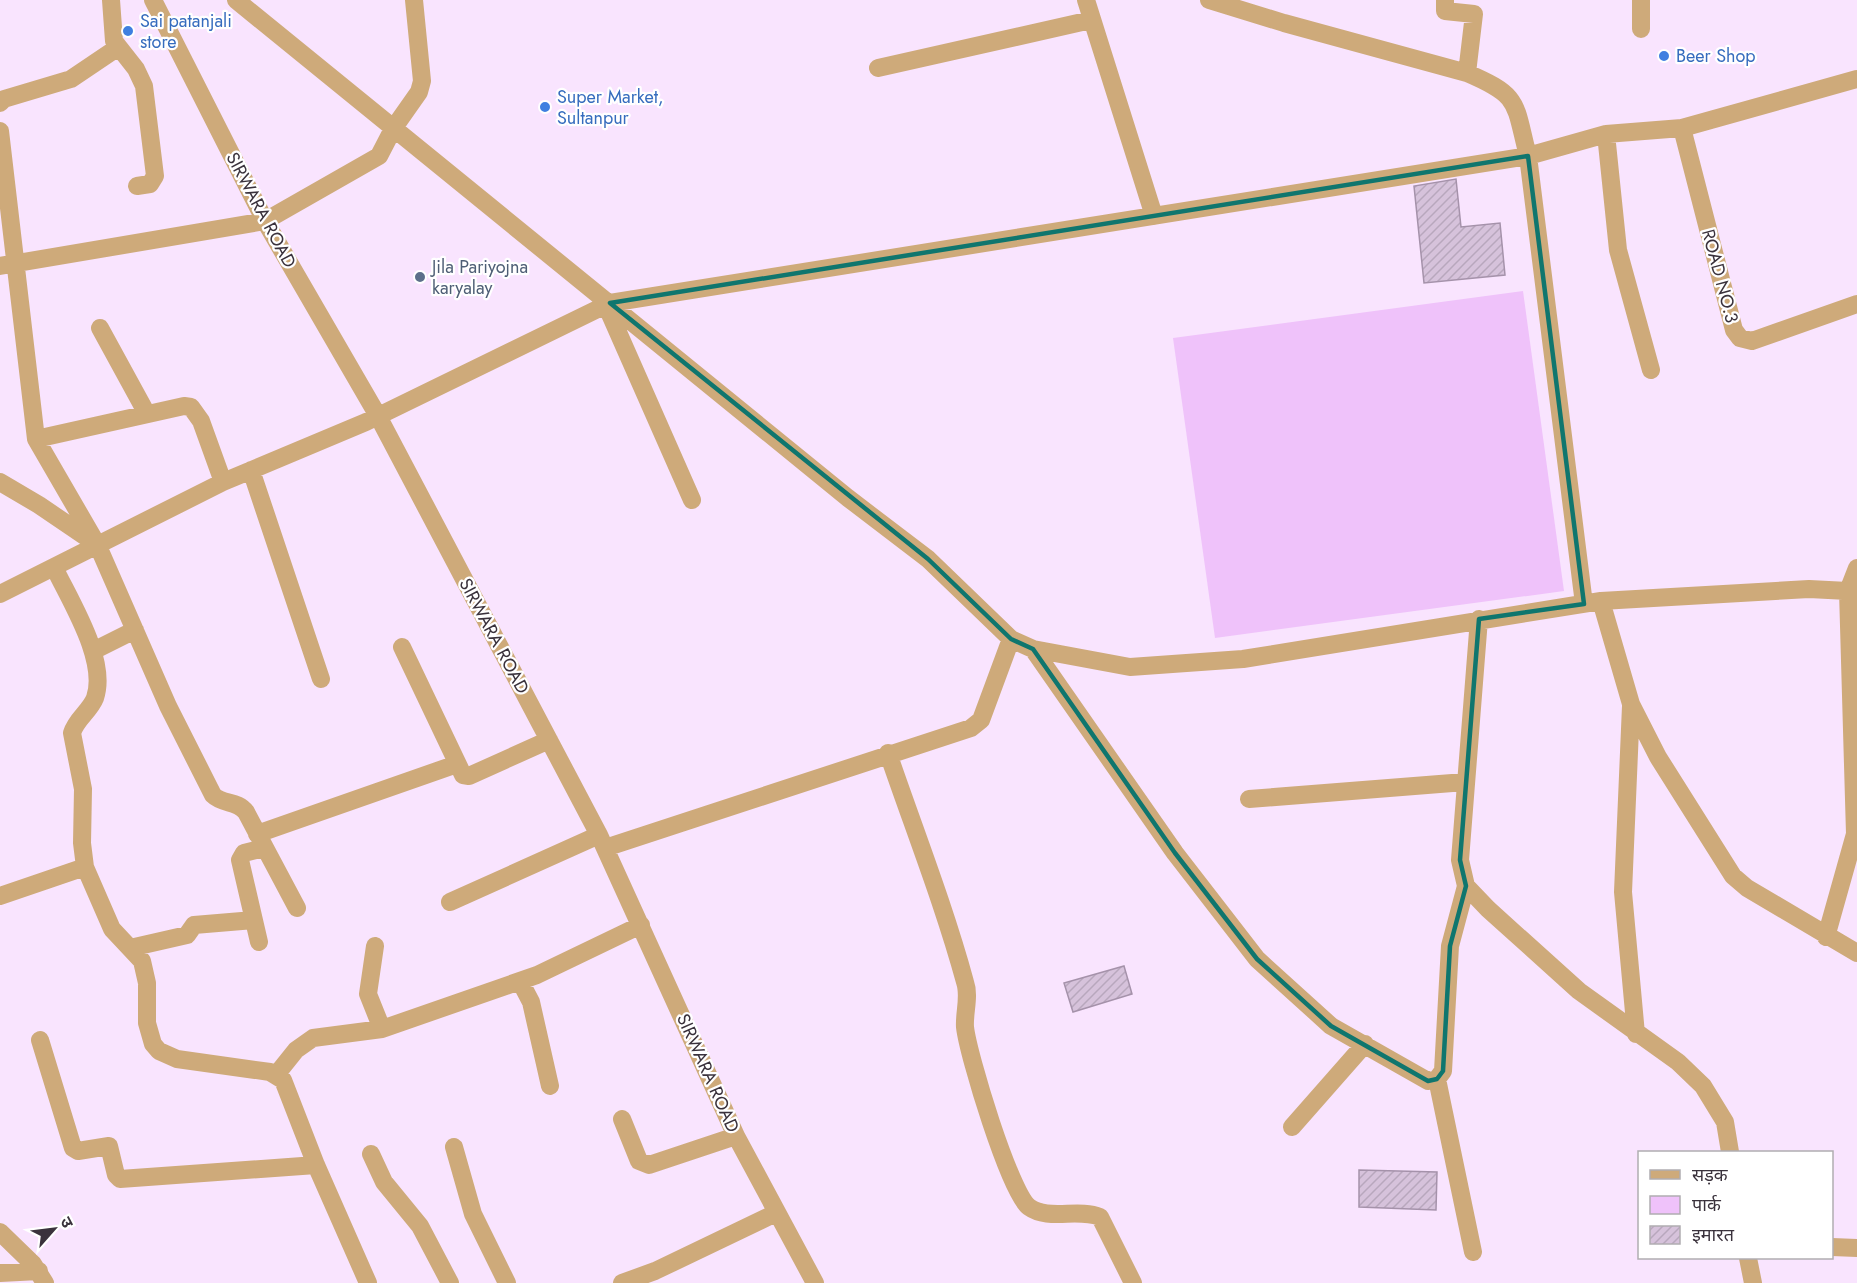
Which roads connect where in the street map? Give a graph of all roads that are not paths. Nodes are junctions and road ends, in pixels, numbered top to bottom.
1 (111, 0) edge
2 (153, 0) edge
3 (237, 0) edge
4 (414, 0) edge
5 (1086, 0) edge
6 (1209, 0) edge
7 (1445, 0) edge
8 (1641, 0) edge
9 (1091, 20) junction
10 (1641, 29) dead end
11 (117, 48) junction
12 (878, 68) dead end
13 (1467, 73) junction
14 (1857, 79) edge
15 (1, 99) edge
16 (1682, 128) junction
17 (393, 129) junction
18 (0, 131) edge
19 (1605, 134) junction
20 (1528, 156) junction
21 (137, 186) dead end
22 (1154, 216) junction
23 (265, 221) junction
24 (7, 265) edge
25 (608, 304) junction
26 (1857, 304) edge
27 (100, 328) dead end
28 (1651, 370) dead end
29 (147, 414) junction
30 (378, 416) junction
31 (36, 439) junction
32 (251, 470) junction
33 (0, 482) edge
34 (223, 482) junction
35 (692, 500) dead end
36 (98, 546) junction
37 (54, 567) junction
38 (1857, 568) edge
39 (1852, 593) edge
40 (0, 594) edge
41 (1592, 602) junction
42 (1479, 619) junction
43 (135, 630) junction
44 (1011, 639) junction
45 (402, 647) dead end
46 (1033, 649) junction
47 (93, 651) junction
48 (321, 679) dead end
49 (1631, 704) junction
50 (549, 740) junction
51 (888, 753) junction
52 (457, 764) junction
53 (1466, 782) junction
54 (1249, 799) dead end
55 (261, 841) junction
56 (602, 841) junction
57 (85, 867) junction
58 (1466, 886) junction
59 (0, 896) edge
60 (450, 902) dead end
61 (297, 908) dead end
62 (254, 920) junction
63 (641, 925) junction
64 (1826, 937) junction
65 (260, 942) dead end
66 (375, 946) dead end
67 (130, 948) junction
68 (1857, 953) edge
69 (520, 981) junction
70 (382, 1029) junction
71 (1636, 1034) junction
72 (40, 1040) dead end
73 (1365, 1044) junction
74 (276, 1075) junction
75 (1437, 1079) junction
76 (550, 1086) dead end
77 (622, 1119) dead end
78 (1292, 1127) dead end
79 (736, 1136) junction
80 (454, 1147) dead end
81 (1730, 1151) edge
82 (371, 1154) dead end
83 (316, 1165) junction
84 (776, 1213) junction
85 (0, 1232) edge
86 (1833, 1246) edge
87 (1857, 1248) edge
88 (1473, 1252) dead end
89 (1748, 1259) edge
90 (0, 1273) edge
91 (42, 1277) edge
92 (368, 1283) edge
93 (450, 1283) edge
94 (507, 1283) edge
95 (622, 1283) edge
96 (814, 1283) edge
97 (1133, 1283) edge
98 (1753, 1283) edge

1 - 11 street
2 - 23 street, SIRWARA ROAD
3 - 17 street
4 - 17 street
5 - 9 street
6 - 13 street
7 - 13 street
8 - 10 street
9 - 12 street
9 - 22 street
11 - 15 street
11 - 21 street
13 - 20 street
14 - 16 street
16 - 19 street
16 - 26 street, ROAD NO.3
17 - 23 street
17 - 25 street
18 - 24 street
19 - 20 street
19 - 28 street
20 - 22 street
20 - 41 street
22 - 25 street
23 - 24 street
23 - 30 street, SIRWARA ROAD
24 - 31 street
25 - 30 street
25 - 35 street
25 - 44 street
27 - 29 street
29 - 31 street
29 - 34 street
30 - 32 street
30 - 50 street, SIRWARA ROAD
31 - 36 street
32 - 34 street
32 - 48 street
33 - 36 street
34 - 36 street
36 - 37 street
36 - 43 street
37 - 40 street
37 - 47 street
38 - 39 street
39 - 41 street
39 - 64 street
41 - 42 street
41 - 49 street
42 - 46 street
42 - 53 street
43 - 47 street
43 - 55 street
44 - 46 street
44 - 51 street
45 - 52 street
46 - 73 street
47 - 57 street
49 - 64 street
49 - 71 street
50 - 52 street
50 - 56 street, SIRWARA ROAD
51 - 56 street
51 - 97 street
52 - 55 street
53 - 54 street
53 - 58 street
55 - 61 street
55 - 62 street
56 - 60 street
56 - 63 street, SIRWARA ROAD
57 - 59 street
57 - 67 street
58 - 71 street
58 - 75 street
62 - 65 street
62 - 67 street
63 - 69 street
63 - 79 street, SIRWARA ROAD
64 - 68 street
66 - 70 street
67 - 74 street
69 - 70 street
69 - 76 street
70 - 74 street
71 - 81 street
72 - 83 street
73 - 75 street
73 - 78 street
74 - 83 street
75 - 88 street
77 - 79 street
79 - 84 street, SIRWARA ROAD
80 - 94 street
82 - 93 street
83 - 92 street
84 - 95 street
84 - 96 street, SIRWARA ROAD
85 - 91 street
86 - 87 street
89 - 98 street
90 - 91 street

